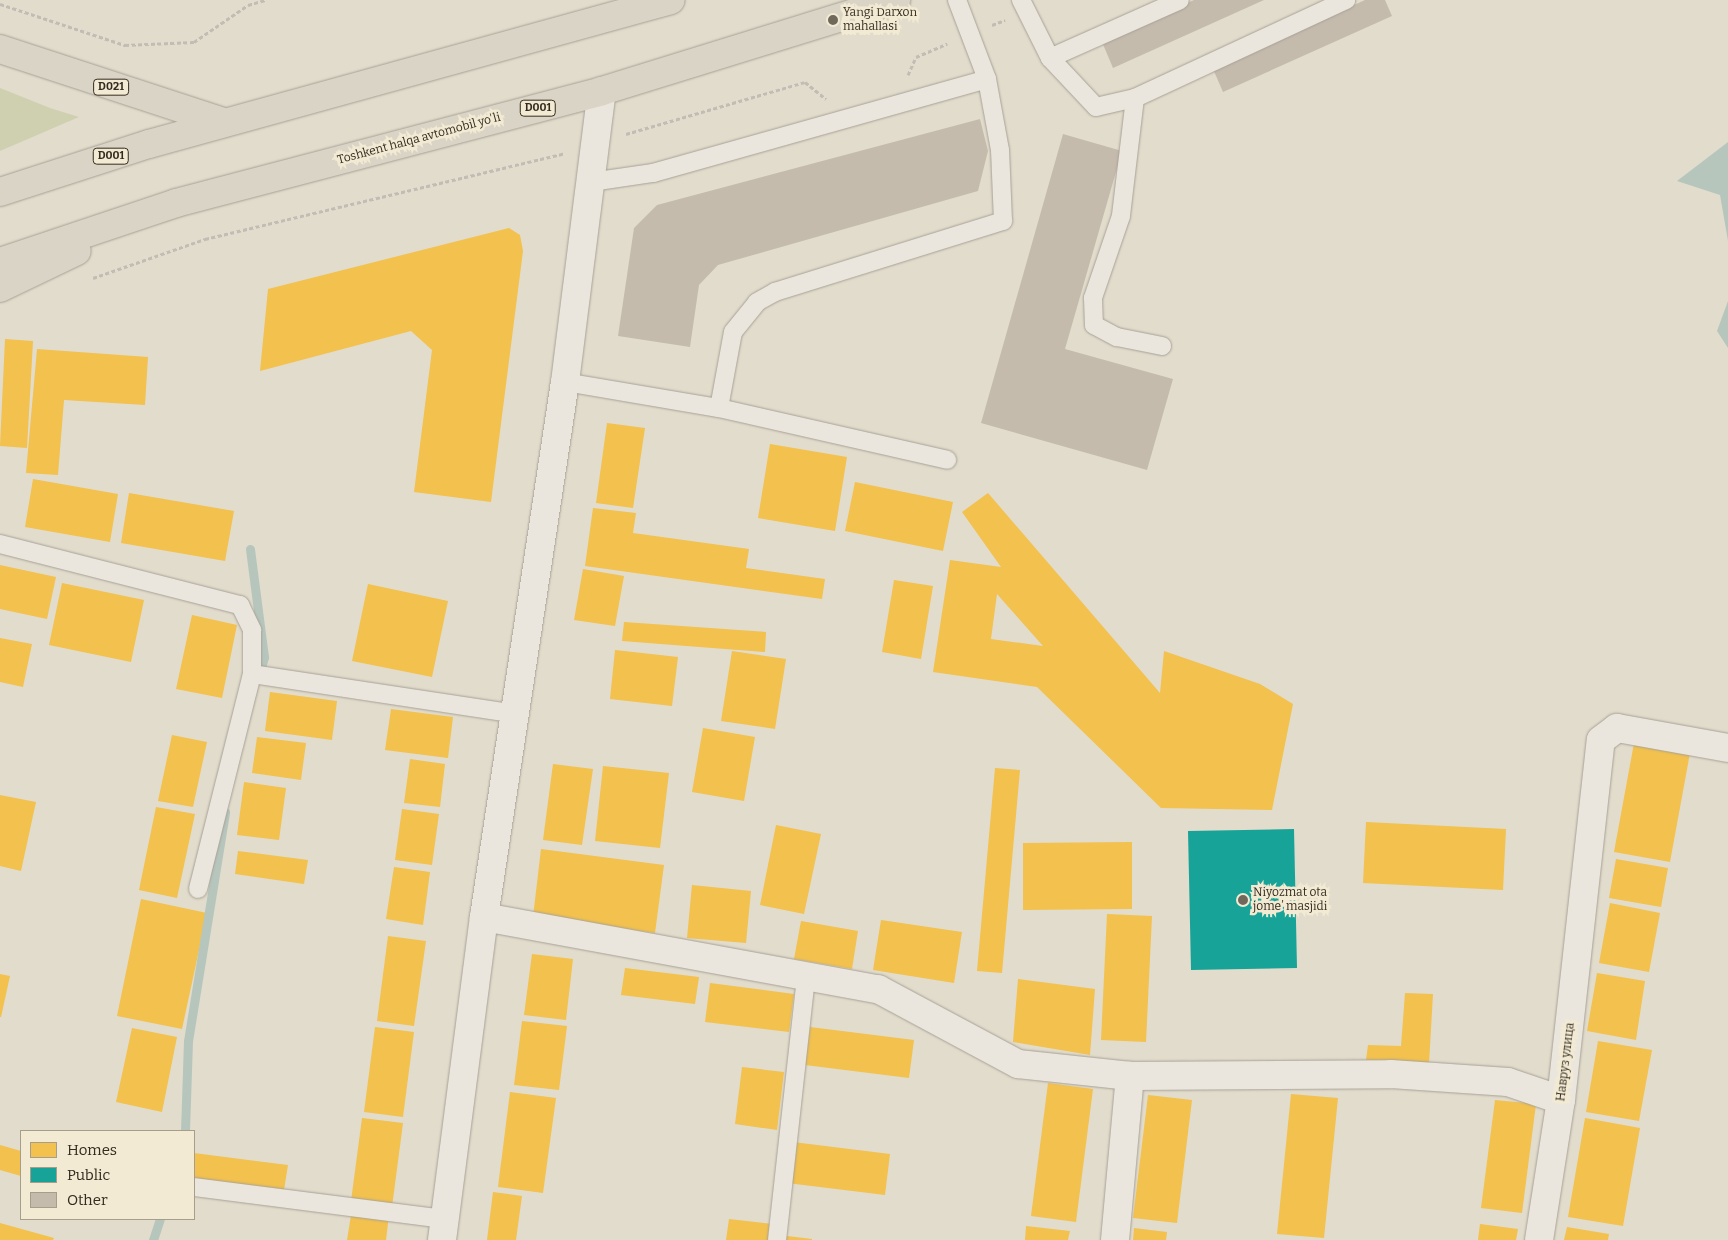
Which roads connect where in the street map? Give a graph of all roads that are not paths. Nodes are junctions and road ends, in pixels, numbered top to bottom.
1 (671, 0) edge
2 (896, 0) edge
3 (957, 0) edge
4 (1180, 0) edge
5 (1346, 0) edge
6 (1024, 6) edge
7 (0, 49) edge
8 (1050, 58) junction
9 (987, 79) junction
10 (602, 91) junction
11 (1135, 98) junction
12 (224, 122) junction
13 (591, 182) junction
14 (0, 192) edge
15 (176, 203) junction
16 (0, 262) edge
17 (0, 288) edge
18 (1162, 346) dead end
19 (565, 382) junction
20 (719, 408) junction
21 (947, 460) dead end
22 (0, 544) edge
23 (252, 674) junction
24 (515, 714) junction
25 (1728, 748) edge
26 (198, 889) dead end
27 (484, 918) junction
28 (806, 977) junction
29 (1130, 1076) junction
30 (1561, 1100) junction
31 (195, 1187) edge
32 (444, 1229) edge
33 (777, 1240) edge
34 (1115, 1240) edge
35 (1539, 1240) edge

1 - 12 highway, D001
2 - 10 highway, Toshkent halqa avtomobil yo'li / D001
3 - 9 lane
4 - 8 lane
5 - 11 lane
6 - 8 lane
7 - 12 highway, D021
8 - 11 lane
9 - 13 lane
9 - 20 lane
10 - 13 street
10 - 15 highway, Toshkent halqa avtomobil yo'li / D001
11 - 18 lane
12 - 14 highway, D001
13 - 19 street
15 - 16 highway, Toshkent halqa avtomobil yo'li / D001
15 - 17 highway
19 - 20 lane
19 - 24 street
20 - 21 lane
22 - 23 lane
23 - 24 lane
23 - 26 lane
24 - 27 street
25 - 30 street, Навруз улица
27 - 28 street
27 - 32 street
28 - 29 street
28 - 33 lane
29 - 30 street
29 - 34 street
30 - 35 street, Навруз улица
31 - 32 lane

